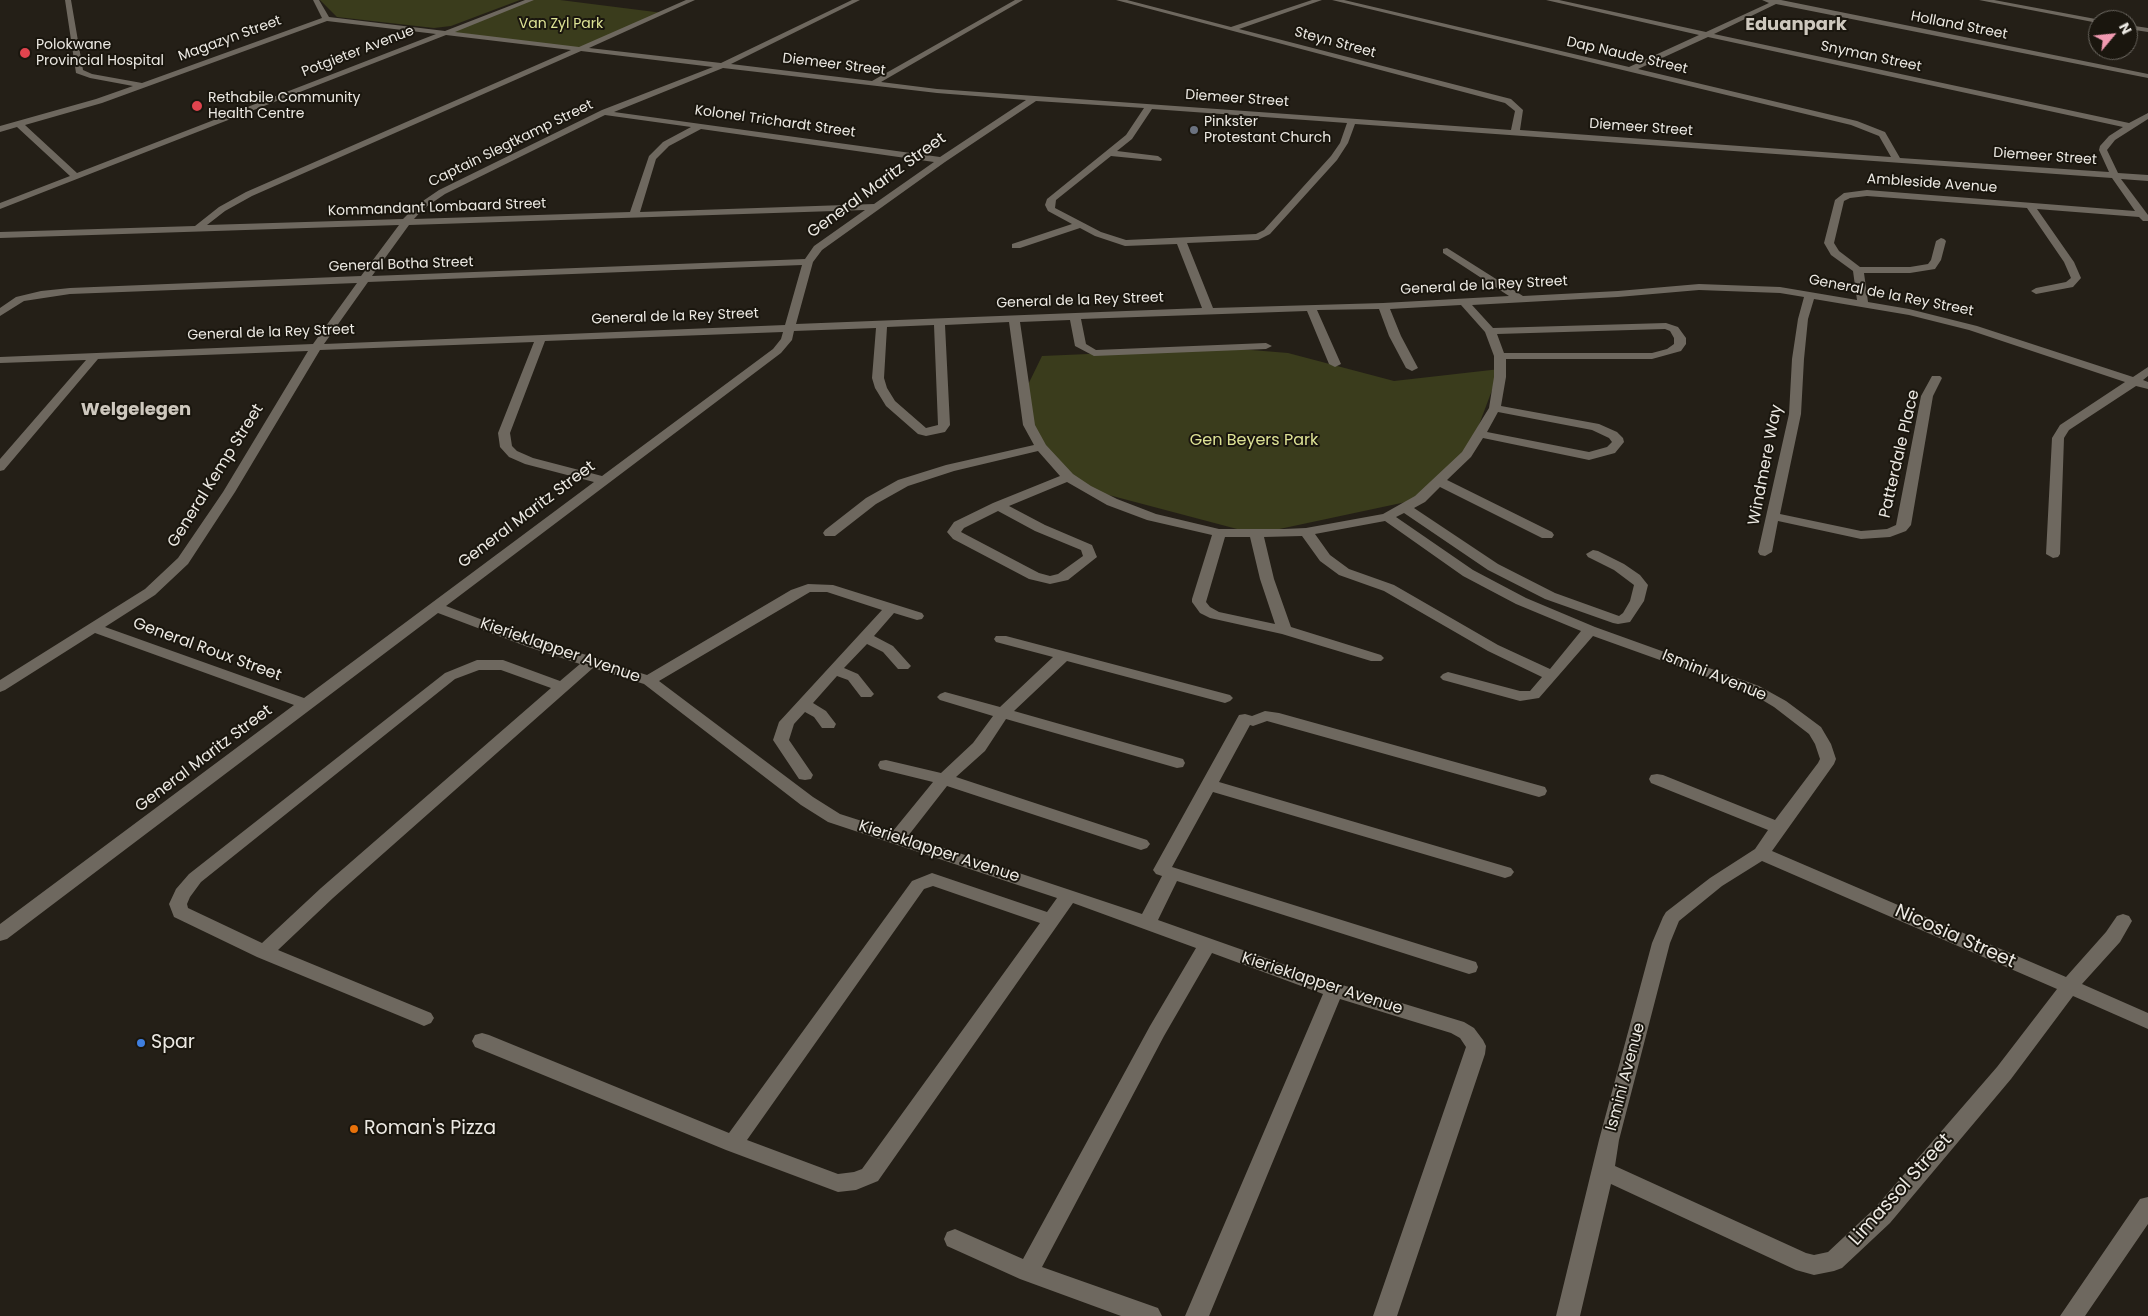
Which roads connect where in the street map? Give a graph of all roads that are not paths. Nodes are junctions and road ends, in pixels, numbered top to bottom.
1 (68, 0) edge
2 (316, 0) edge
3 (531, 0) edge
4 (692, 0) edge
5 (856, 0) edge
6 (1020, 0) edge
7 (1119, 0) edge
8 (1319, 0) edge
9 (1335, 0) edge
10 (1549, 0) edge
11 (1765, 0) edge
12 (1982, 0) edge
13 (1778, 1) edge
14 (326, 19) junction
15 (2088, 19) edge
16 (1231, 29) junction
17 (444, 34) junction
18 (1706, 34) junction
19 (578, 50) junction
20 (722, 66) junction
21 (1630, 70) junction
22 (2148, 76) edge
23 (874, 83) junction
24 (142, 85) junction
25 (1033, 98) junction
26 (1149, 107) junction
27 (605, 112) junction
28 (2148, 115) edge
29 (1352, 121) junction
30 (20, 125) junction
31 (700, 126) junction
32 (2129, 126) junction
33 (0, 129) edge
34 (1515, 132) junction
35 (1110, 152) junction
36 (942, 160) junction
37 (1158, 160) dead end
38 (1897, 160) junction
39 (2114, 175) junction
40 (76, 177) junction
41 (2148, 178) edge
42 (2030, 205) junction
43 (0, 206) edge
44 (874, 207) junction
45 (634, 215) junction
46 (2145, 218) edge
47 (405, 223) junction
48 (1080, 225) junction
49 (197, 229) junction
50 (0, 235) edge
51 (1181, 241) junction
52 (1941, 241) dead end
53 (1016, 246) dead end
54 (1447, 250) dead end
55 (808, 262) junction
56 (1858, 270) junction
57 (365, 280) junction
58 (2036, 291) dead end
59 (1810, 295) junction
60 (1519, 298) junction
61 (1463, 301) junction
62 (1863, 304) junction
63 (1383, 306) junction
64 (1311, 308) junction
65 (1209, 311) junction
66 (0, 313) edge
67 (1076, 317) junction
68 (1014, 319) junction
69 (939, 322) junction
70 (882, 324) junction
71 (790, 328) junction
72 (1490, 331) junction
73 (541, 338) junction
74 (1266, 346) dead end
75 (316, 347) junction
76 (95, 356) junction
77 (1500, 356) junction
78 (0, 360) edge
79 (1336, 364) dead end
80 (1412, 368) dead end
81 (2148, 370) edge
82 (1936, 378) dead end
83 (2135, 381) junction
84 (2148, 386) edge
85 (1495, 408) junction
86 (1479, 434) junction
87 (1042, 447) junction
88 (0, 467) edge
89 (1068, 477) junction
90 (602, 480) junction
91 (1438, 482) junction
92 (998, 506) junction
93 (1406, 508) junction
94 (1774, 516) junction
95 (1387, 517) junction
96 (1306, 532) junction
97 (830, 533) dead end
98 (1219, 533) junction
99 (1256, 534) junction
100 (1547, 535) dead end
101 (1765, 552) dead end
102 (1593, 554) dead end
103 (2053, 554) dead end
104 (436, 607) junction
105 (890, 609) junction
106 (917, 616) dead end
107 (95, 628) junction
108 (1285, 630) junction
109 (1590, 630) junction
110 (865, 638) junction
111 (1001, 639) dead end
112 (1063, 656) junction
113 (1376, 658) dead end
114 (592, 661) junction
115 (903, 666) dead end
116 (834, 670) junction
117 (1552, 676) junction
118 (1448, 677) dead end
119 (649, 681) junction
120 (0, 687) edge
121 (562, 687) junction
122 (866, 694) dead end
123 (945, 697) dead end
124 (1225, 698) dead end
125 (306, 704) junction
126 (803, 704) junction
127 (1002, 714) junction
128 (828, 724) dead end
129 (1177, 763) dead end
130 (886, 765) dead end
131 (805, 775) dead end
132 (1657, 779) dead end
133 (944, 780) junction
134 (1210, 785) junction
135 (1539, 791) dead end
136 (1778, 828) junction
137 (896, 838) junction
138 (1141, 844) dead end
139 (1761, 853) junction
140 (1505, 872) dead end
141 (1172, 873) junction
142 (1070, 896) junction
143 (1052, 920) junction
144 (2123, 921) dead end
145 (1147, 923) junction
146 (0, 934) edge
147 (1206, 946) junction
148 (264, 952) junction
149 (1469, 967) dead end
150 (2069, 987) junction
151 (1334, 990) junction
152 (424, 1018) dead end
153 (2148, 1020) edge
154 (482, 1040) dead end
155 (733, 1144) junction
156 (1603, 1171) junction
157 (2148, 1206) edge
158 (955, 1238) dead end
159 (1028, 1272) junction
160 (1150, 1316) edge
161 (1197, 1316) edge
162 (1386, 1316) edge
163 (1568, 1316) edge
164 (2072, 1316) edge

1 - 24 street
2 - 14 street
3 - 17 street, Potgieter Avenue
4 - 19 street
5 - 20 street, Captain Slegtkamp Street
6 - 23 street
7 - 16 street, Steyn Street
8 - 16 street
9 - 21 street, Dap Naude Street
10 - 18 street, Snyman Street
11 - 13 street, Holland Street
12 - 15 street
13 - 18 street
13 - 22 street, Holland Street
14 - 17 street, Diemeer Street
14 - 24 street, Magazyn Street
16 - 34 street, Steyn Street
17 - 19 street, Diemeer Street
17 - 40 street, Potgieter Avenue
18 - 21 street
18 - 32 street, Snyman Street
19 - 20 street, Diemeer Street
19 - 49 street
20 - 23 street, Diemeer Street
20 - 27 street, Captain Slegtkamp Street
21 - 38 street, Dap Naude Street
23 - 25 street, Diemeer Street
24 - 30 street, Magazyn Street
25 - 26 street, Diemeer Street
25 - 36 street, General Maritz Street
26 - 29 street, Diemeer Street
26 - 35 street
27 - 31 street, Kolonel Trichardt Street
27 - 47 street, Captain Slegtkamp Street
28 - 32 street
29 - 34 street, Diemeer Street
29 - 51 street
30 - 33 street, Magazyn Street
30 - 40 street
31 - 36 street, Kolonel Trichardt Street
31 - 45 street
32 - 39 street
34 - 38 street, Diemeer Street
35 - 37 street
35 - 48 street
36 - 44 street, General Maritz Street
38 - 39 street, Diemeer Street
39 - 41 street, Diemeer Street
39 - 46 street
40 - 43 street, Potgieter Avenue
42 - 46 street, Ambleside Avenue
42 - 56 street, Ambleside Avenue
42 - 58 street
44 - 45 street, Kommandant Lombaard Street
44 - 55 street, General Maritz Street
45 - 47 street, Kommandant Lombaard Street
47 - 49 street, Kommandant Lombaard Street
47 - 57 street, Captain Slegtkamp Street
48 - 51 street
48 - 53 street
49 - 50 street, Kommandant Lombaard Street
51 - 65 street
52 - 56 street
54 - 60 street
55 - 57 street, General Botha Street
55 - 71 street, General Maritz Street
56 - 62 street
57 - 66 street, General Botha Street
57 - 75 street, Captain Slegtkamp Street
59 - 60 street, General de la Rey Street
59 - 62 street, General de la Rey Street
59 - 94 street, Windmere Way
60 - 61 street, General de la Rey Street
61 - 63 street, General de la Rey Street
61 - 72 street
62 - 83 street, General de la Rey Street
63 - 64 street, General de la Rey Street
63 - 80 street
64 - 65 street, General de la Rey Street
64 - 79 street
65 - 67 street, General de la Rey Street
67 - 68 street, General de la Rey Street
67 - 74 street
68 - 69 street, General de la Rey Street
68 - 87 street
69 - 70 street, General de la Rey Street
69 - 70 street
70 - 71 street, General de la Rey Street
71 - 73 street, General de la Rey Street
71 - 90 street, General Maritz Street
72 - 77 street
72 - 77 street
73 - 75 street, General de la Rey Street
73 - 90 street
75 - 76 street, General de la Rey Street
75 - 107 street, General Kemp Street
76 - 78 street, General de la Rey Street
76 - 88 street
77 - 85 street
81 - 83 street
82 - 94 street, Patterdale Place
83 - 84 street, General de la Rey Street
83 - 103 street
85 - 86 street
85 - 86 street
86 - 91 street
87 - 89 street
87 - 97 street
89 - 92 street
89 - 98 street
90 - 104 street, General Maritz Street
91 - 93 street
91 - 100 street
92 - 92 street
93 - 95 street
93 - 102 street
94 - 101 street, Windmere Way
95 - 96 street
95 - 109 street, Ismini Avenue
96 - 99 street
96 - 117 street
98 - 99 street
98 - 108 street
99 - 108 street
104 - 114 street, Kierieklapper Avenue
104 - 125 street, General Maritz Street
105 - 106 street
105 - 110 street
105 - 119 street
107 - 120 street, General Kemp Street
107 - 125 street, General Roux Street
108 - 113 street
109 - 117 street
109 - 136 street, Ismini Avenue
110 - 115 street
110 - 116 street
111 - 112 street
112 - 124 street
112 - 127 street
114 - 119 street, Kierieklapper Avenue
114 - 121 street
116 - 122 street
116 - 126 street
117 - 118 street
119 - 137 street, Kierieklapper Avenue
121 - 148 street
121 - 148 street
123 - 127 street
125 - 146 street, General Maritz Street
126 - 128 street
126 - 131 street
127 - 129 street
127 - 133 street
130 - 133 street
132 - 136 street
133 - 137 street
133 - 138 street
134 - 135 street
134 - 140 street
134 - 141 street
136 - 139 street, Ismini Avenue
137 - 142 street, Kierieklapper Avenue
139 - 150 street, Nicosia Street
139 - 156 street, Ismini Avenue
141 - 145 street
141 - 149 street
142 - 143 street
142 - 145 street, Kierieklapper Avenue
143 - 155 street
143 - 155 street
144 - 150 street, Limassol Street
145 - 147 street, Kierieklapper Avenue
147 - 151 street, Kierieklapper Avenue
147 - 159 street
148 - 152 street
150 - 153 street, Nicosia Street
150 - 156 street, Limassol Street
151 - 161 street
151 - 162 street, Kierieklapper Avenue
154 - 155 street
156 - 163 street, Ismini Avenue
157 - 164 street
158 - 159 street
159 - 160 street

